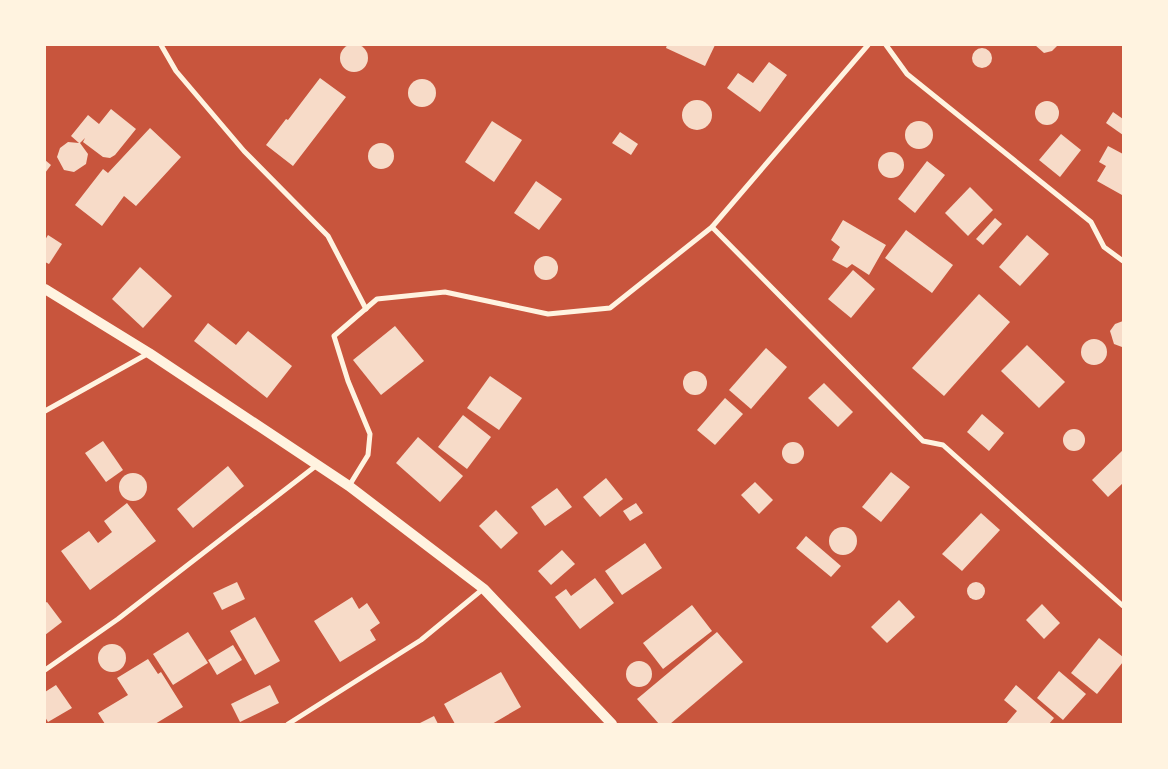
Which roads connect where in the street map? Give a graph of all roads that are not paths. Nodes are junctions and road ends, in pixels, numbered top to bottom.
1 (161, 45) edge
2 (868, 45) edge
3 (886, 45) edge
4 (712, 227) junction
5 (1123, 261) edge
6 (45, 289) edge
7 (366, 309) junction
8 (149, 352) junction
9 (45, 411) edge
10 (317, 465) junction
11 (348, 486) junction
12 (484, 588) junction
13 (1123, 606) edge
14 (45, 670) edge
15 (288, 724) edge
16 (612, 724) edge

1 - 7 street
2 - 4 street
3 - 5 street
4 - 7 street
4 - 13 street
6 - 8 main road
7 - 11 street
8 - 9 street
8 - 10 main road
10 - 11 main road
10 - 14 street
11 - 12 main road
12 - 15 street
12 - 16 main road

